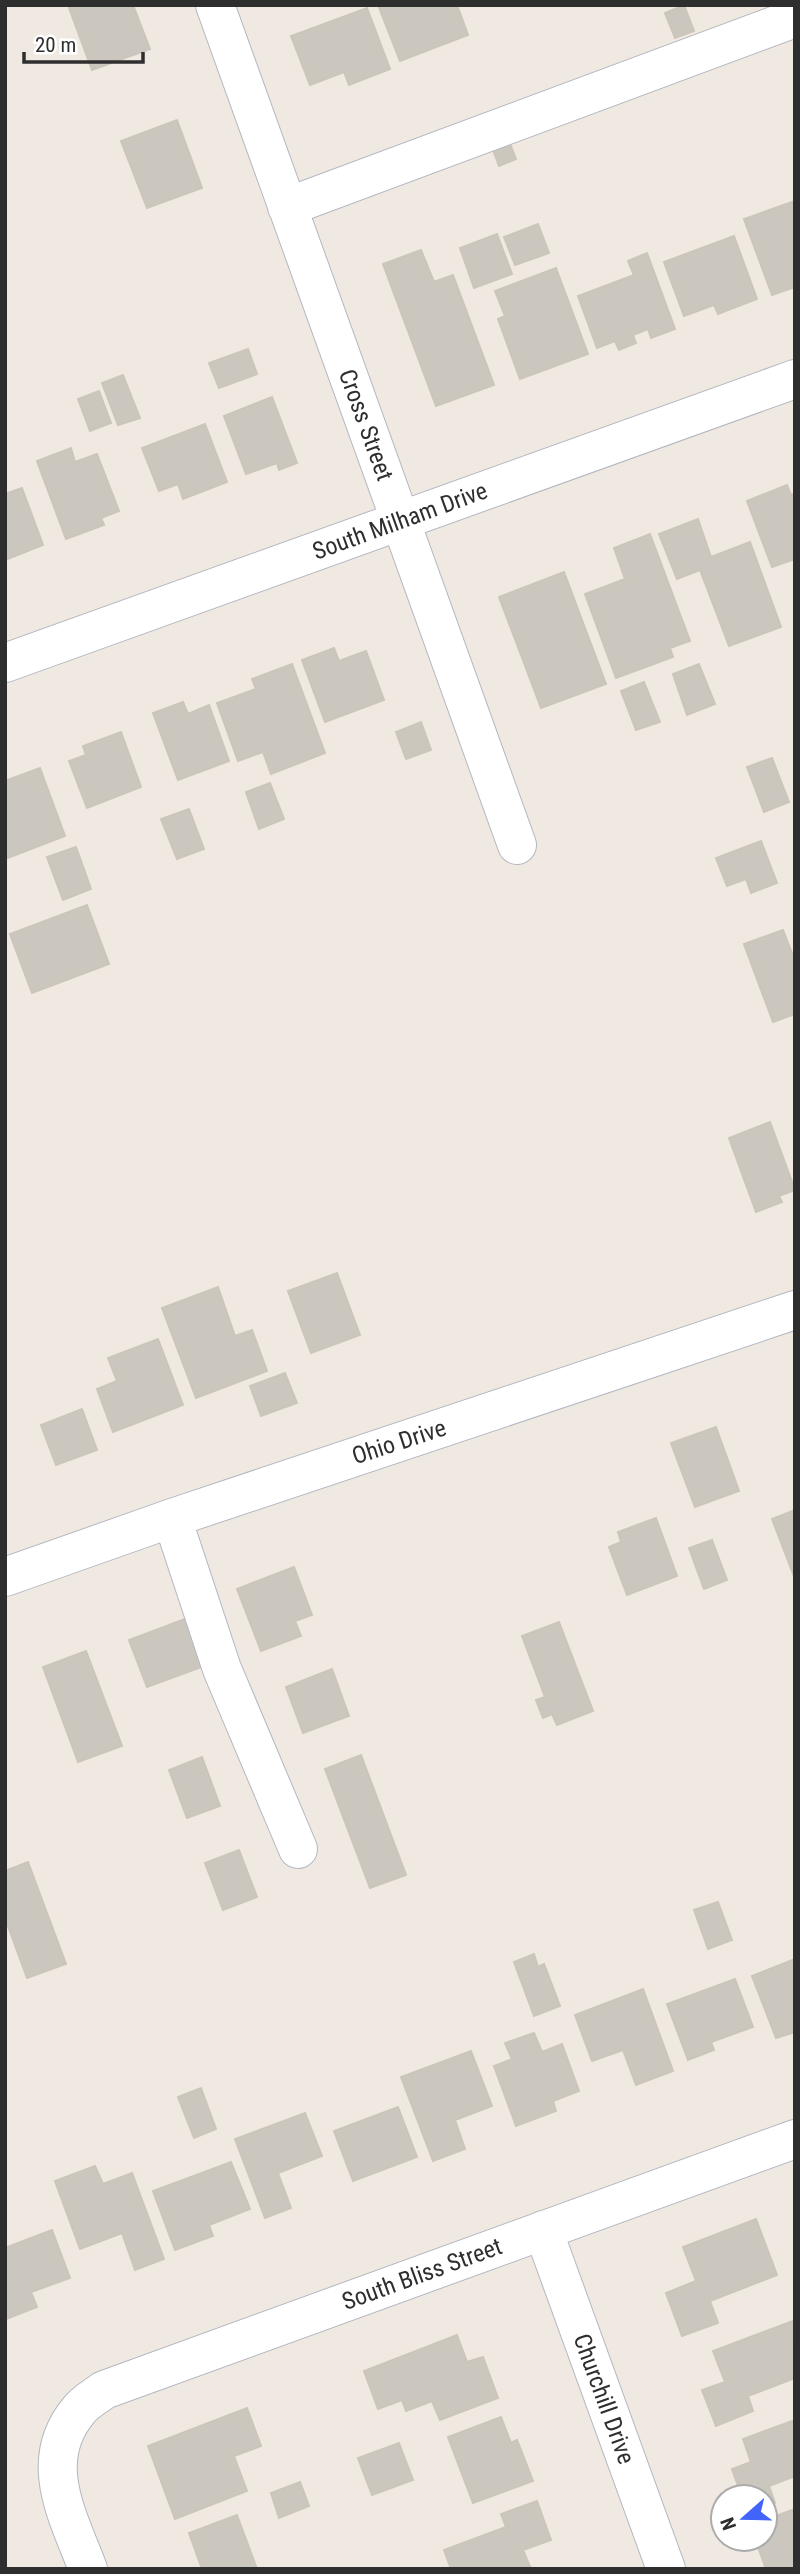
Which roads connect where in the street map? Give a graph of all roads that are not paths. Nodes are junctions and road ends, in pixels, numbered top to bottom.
1 (215, 5) edge
2 (795, 18) edge
3 (287, 207) junction
4 (795, 379) edge
5 (400, 521) junction
6 (5, 663) edge
7 (517, 845) dead end
8 (795, 1310) edge
9 (172, 1518) junction
10 (5, 1577) edge
11 (298, 1849) dead end
12 (795, 2139) edge
13 (542, 2230) junction
14 (88, 2569) edge
15 (666, 2569) edge

1 - 3 street, Cross Street
2 - 3 street
3 - 5 street, Cross Street
4 - 5 street, South Milham Drive
5 - 6 street, South Milham Drive
5 - 7 street, Cross Street
8 - 9 street, Ohio Drive
9 - 10 street, Ohio Drive
9 - 11 street
12 - 13 street, South Bliss Street
13 - 14 street, South Bliss Street
13 - 15 street, Churchill Drive

